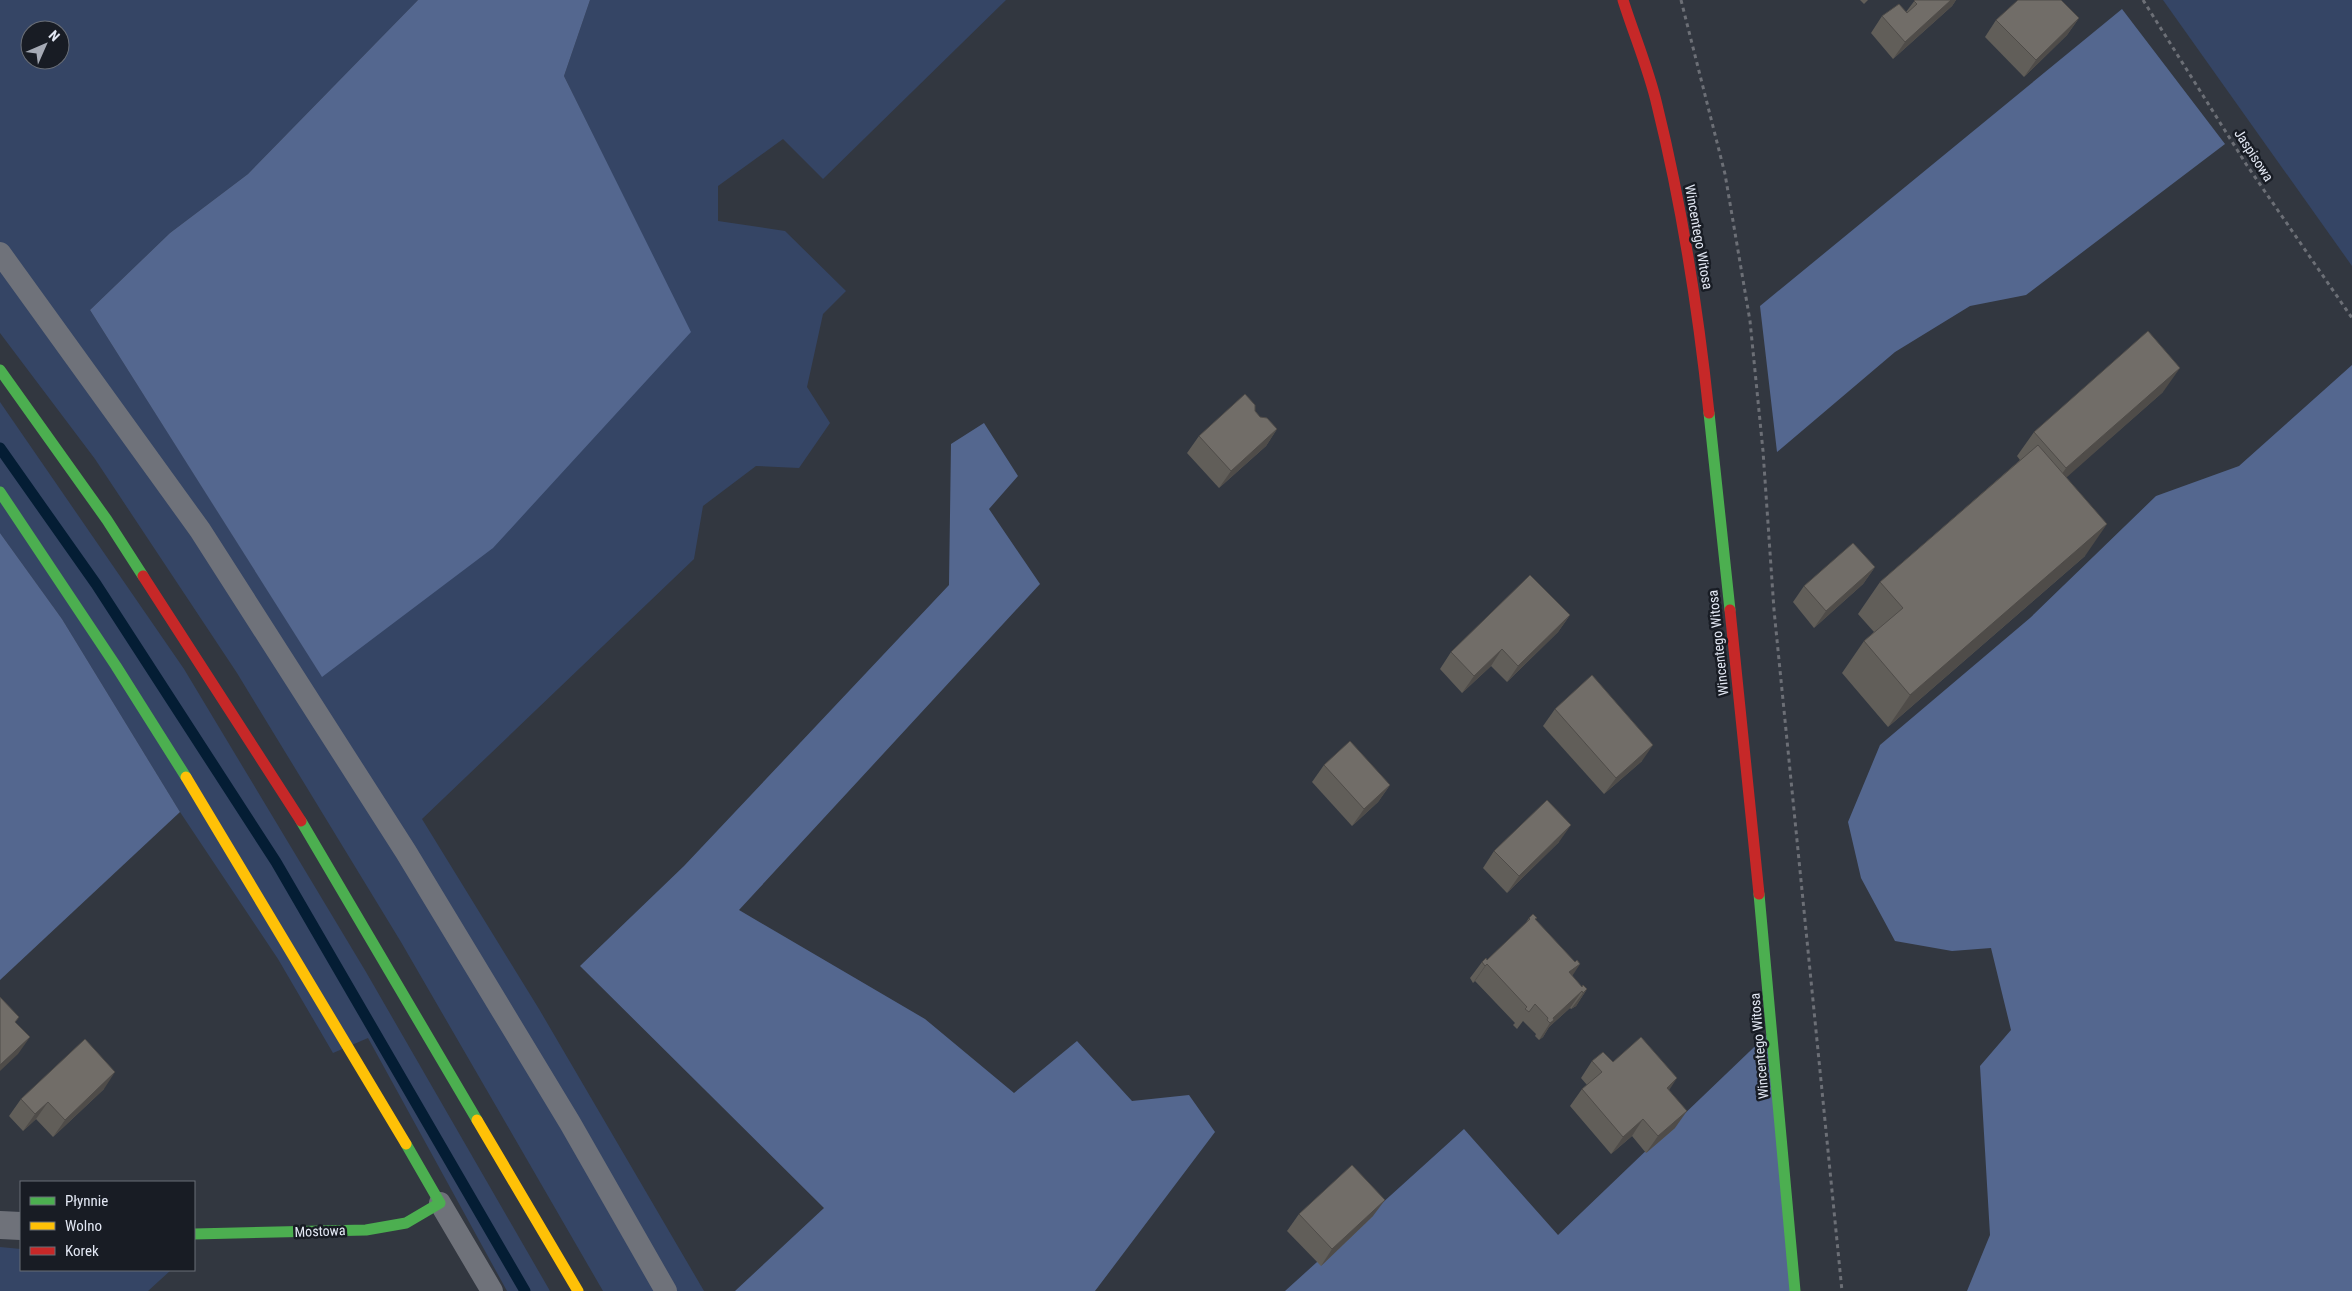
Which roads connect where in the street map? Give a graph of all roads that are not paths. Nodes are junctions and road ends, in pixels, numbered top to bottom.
1 (1623, 0) edge
2 (0, 252) edge
3 (0, 370) edge
4 (0, 492) edge
5 (440, 1203) junction
6 (0, 1225) edge
7 (20, 1226) edge
8 (195, 1234) edge
9 (492, 1291) edge
10 (578, 1291) edge
11 (666, 1291) edge
12 (1795, 1291) edge

1 - 12 main road, Wincentego Witosa
2 - 11 lane
3 - 10 main road
4 - 5 main road
5 - 8 main road, Mostowa
5 - 9 lane
6 - 7 street

